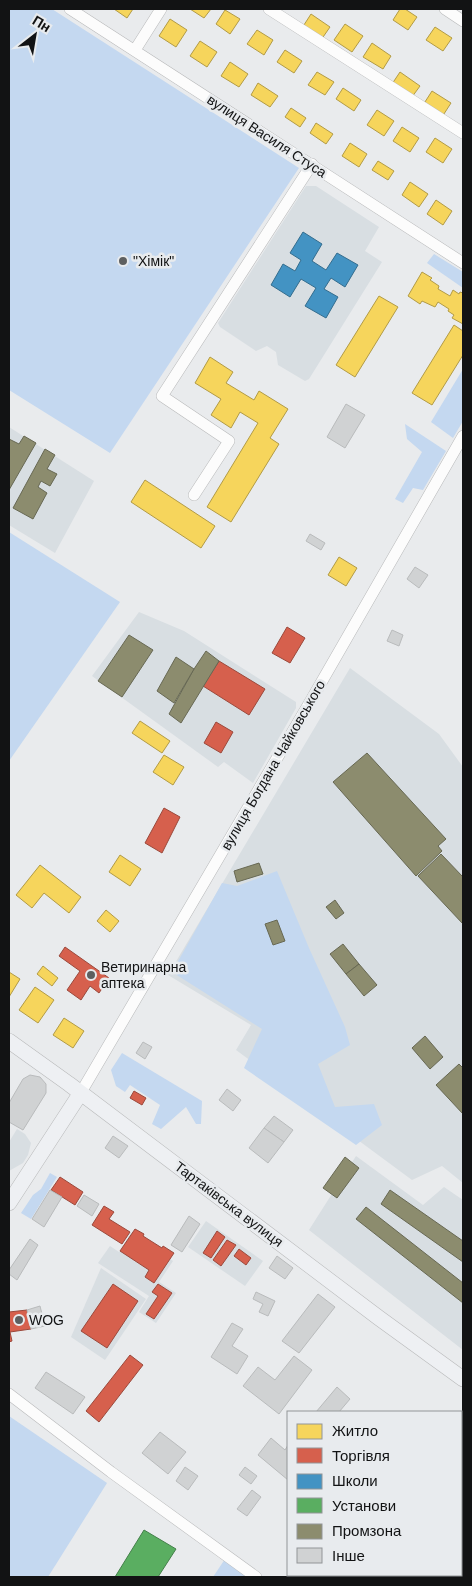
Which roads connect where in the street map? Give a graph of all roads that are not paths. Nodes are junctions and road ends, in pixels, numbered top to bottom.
1 (70, 9) edge
2 (161, 9) edge
3 (269, 9) edge
4 (445, 9) edge
5 (463, 21) edge
6 (135, 50) junction
7 (463, 133) edge
8 (312, 164) junction
9 (463, 263) edge
10 (463, 436) edge
11 (194, 495) dead end
12 (9, 1040) edge
13 (80, 1094) junction
14 (9, 1203) edge
15 (463, 1379) edge
16 (9, 1394) edge
17 (256, 1577) edge

1 - 6 street, вулиця Василя Стуса
2 - 6 street
3 - 7 street
4 - 5 street
6 - 8 street, вулиця Василя Стуса
8 - 9 street, вулиця Василя Стуса
8 - 11 street
10 - 13 street, вулиця Богдана Чайковського
12 - 13 street, Тартаківська вулиця
13 - 14 street
13 - 15 street, Тартаківська вулиця
16 - 17 street

